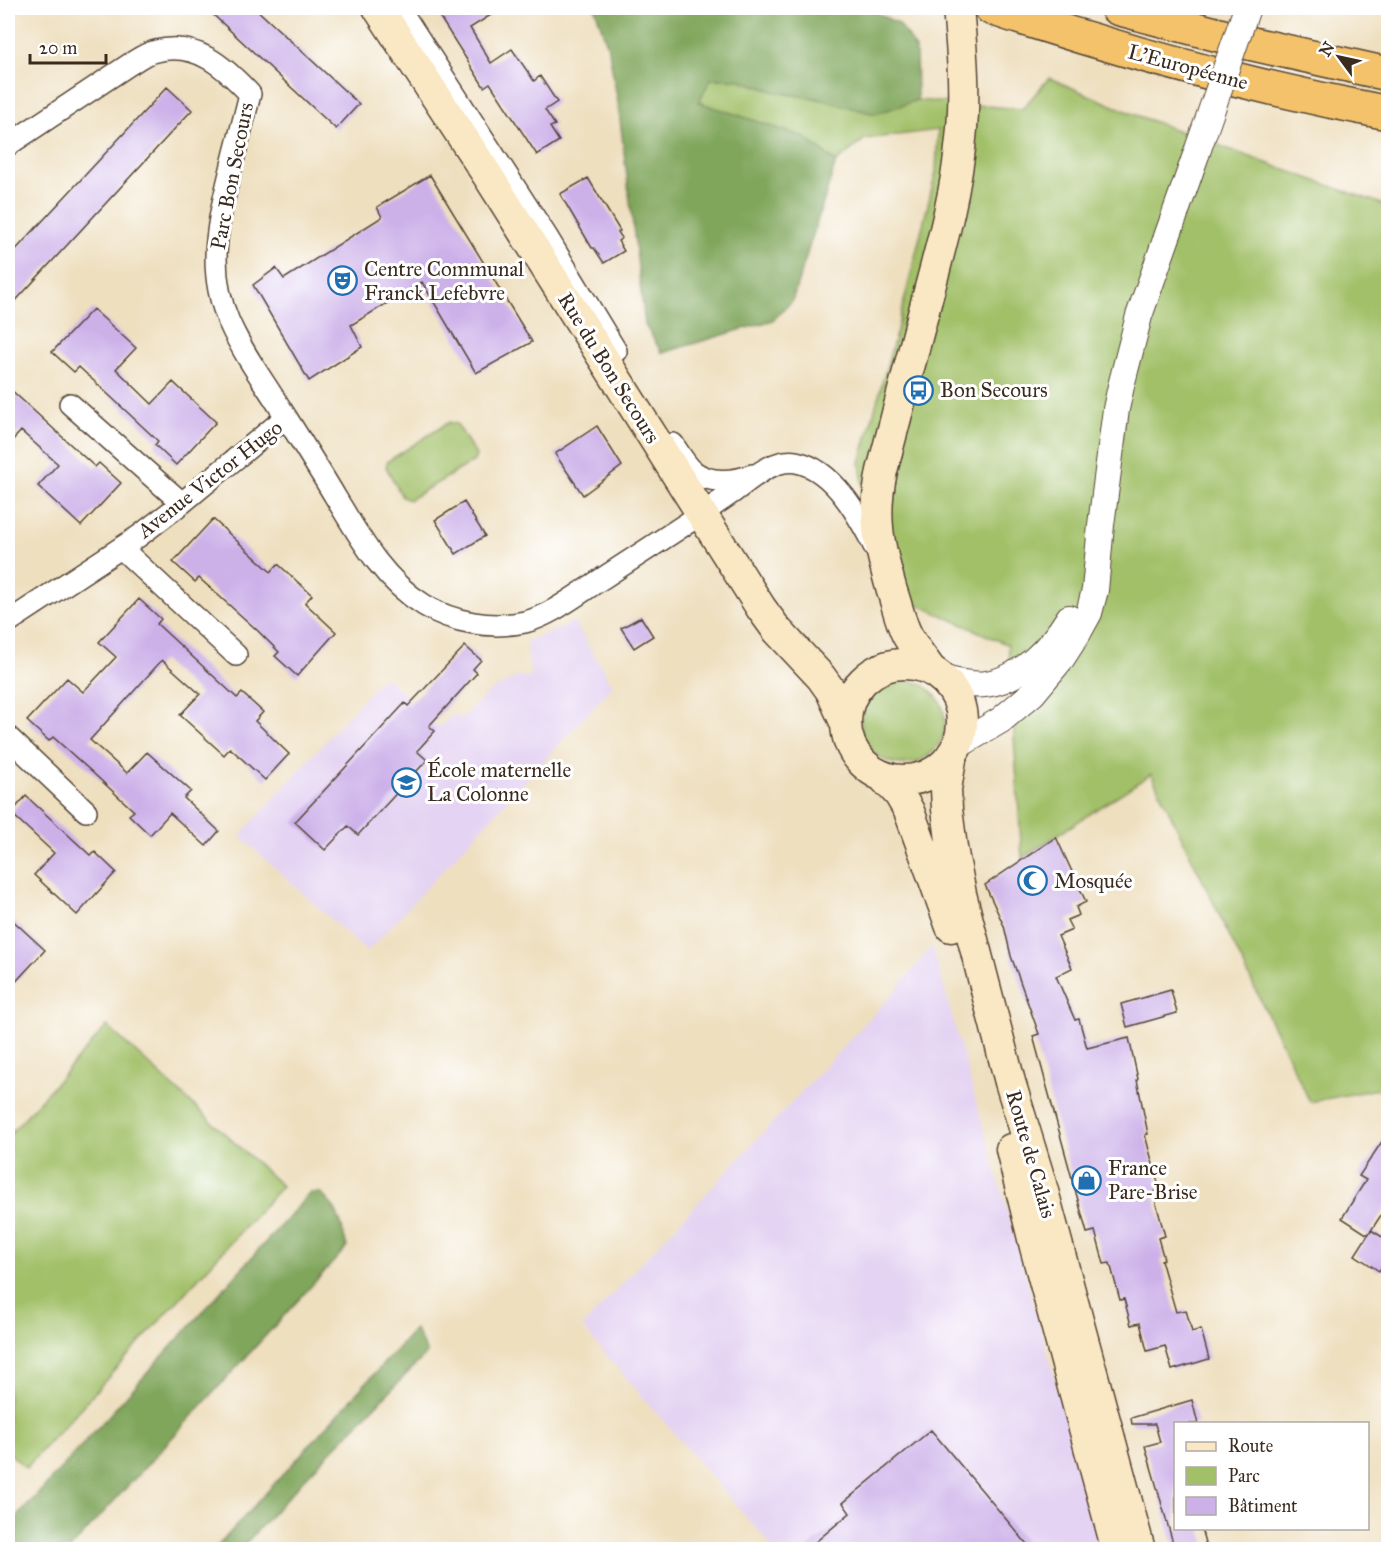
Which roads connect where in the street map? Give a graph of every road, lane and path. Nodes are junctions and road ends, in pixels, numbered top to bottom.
1 (378, 8) edge
2 (399, 8) edge
3 (958, 8) edge
4 (991, 8) edge
5 (1117, 8) edge
6 (1247, 8) edge
7 (1389, 74) edge
8 (1389, 113) edge
9 (8, 145) edge
10 (70, 404) dead end
11 (286, 417) junction
12 (761, 472) junction
13 (182, 503) junction
14 (702, 514) junction
15 (1101, 525) junction
16 (121, 548) junction
17 (886, 569) junction
18 (8, 622) edge
19 (236, 655) dead end
20 (937, 675) junction
21 (845, 722) junction
22 (8, 737) edge
23 (954, 750) junction
24 (882, 776) junction
25 (86, 811) dead end
26 (1116, 1550) edge
27 (1140, 1550) edge

1 - 14 main road, Rue du Bon Secours
2 - 12 street, Rue du Bon Secours
3 - 17 main road
4 - 8 highway, L'Européenne
5 - 7 highway, L'Européenne
6 - 15 street, bridge
9 - 11 street, Parc Bon Secours
10 - 13 street
11 - 13 street, Avenue Victor Hugo
11 - 14 street, Avenue Victor Hugo
12 - 14 street, Avenue Victor Hugo
12 - 17 street
13 - 16 street, Avenue Victor Hugo
14 - 21 main road, Rue du Bon Secours
15 - 20 street
15 - 23 street
16 - 18 street, Avenue Victor Hugo
16 - 19 street
17 - 20 main road
20 - 21 main road
20 - 23 main road
21 - 24 main road
22 - 25 street
23 - 24 main road
23 - 27 main road, Route de Calais
24 - 26 main road, Route de Calais

